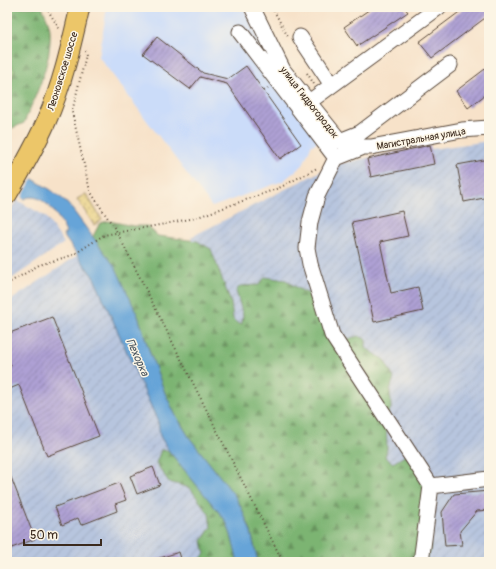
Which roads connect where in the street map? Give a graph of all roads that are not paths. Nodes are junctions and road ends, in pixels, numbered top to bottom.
1 (80, 7) edge
2 (252, 7) edge
3 (439, 7) edge
4 (240, 32) dead end
5 (300, 37) dead end
6 (450, 65) dead end
7 (332, 85) junction
8 (309, 102) junction
9 (489, 128) edge
10 (340, 141) junction
11 (358, 147) junction
12 (336, 158) junction
13 (7, 195) edge
14 (489, 479) edge
15 (431, 486) junction
16 (421, 562) edge

1 - 13 main road, Леоновское шоссе
2 - 8 street, улица Гидрогородок
3 - 7 street
4 - 12 street
5 - 7 street
6 - 10 street
7 - 8 street
8 - 10 street, улица Гидрогородок
9 - 11 street, Магистральная улица
10 - 11 street, улица Гидрогородок
11 - 12 street, Магистральная улица
12 - 15 street
14 - 15 street
15 - 16 street

